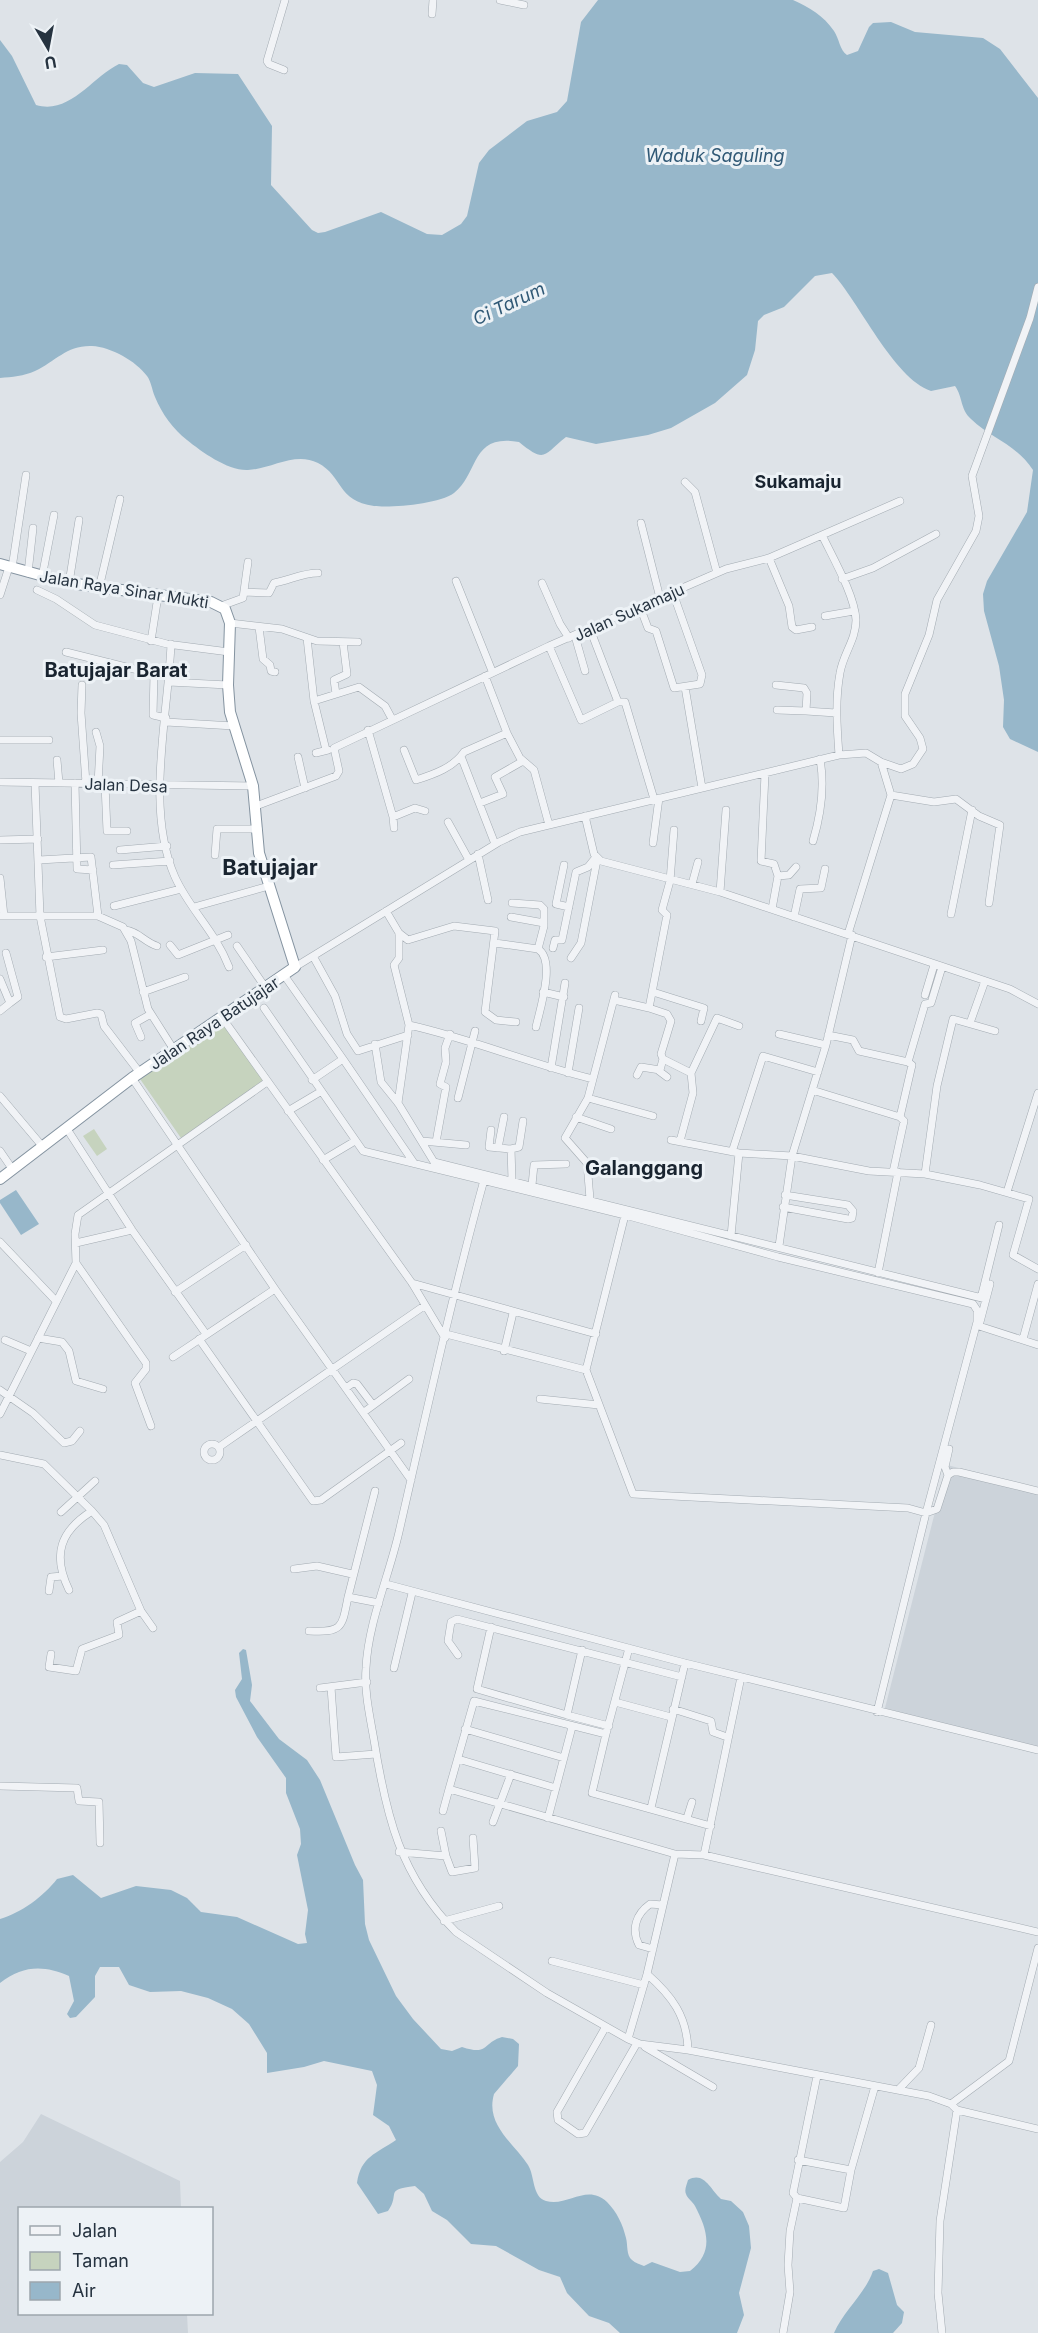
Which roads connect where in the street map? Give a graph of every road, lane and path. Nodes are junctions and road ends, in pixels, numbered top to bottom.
1 (285, 0) edge
2 (433, 0) edge
3 (500, 0) edge
4 (524, 6) dead end
5 (432, 14) dead end
6 (284, 70) dead end
7 (1038, 287) edge
8 (26, 475) dead end
9 (685, 482) dead end
10 (120, 499) dead end
11 (900, 501) dead end
12 (54, 515) dead end
13 (79, 520) dead end
14 (641, 523) dead end
15 (33, 528) dead end
16 (936, 534) dead end
17 (822, 535) junction
18 (769, 558) junction
19 (248, 562) dead end
20 (7, 566) edge
21 (28, 573) junction
22 (318, 573) dead end
23 (717, 573) junction
24 (42, 577) junction
25 (842, 579) junction
26 (456, 581) dead end
27 (69, 583) junction
28 (542, 583) dead end
29 (99, 588) junction
30 (37, 590) dead end
31 (244, 592) junction
32 (673, 593) junction
33 (0, 595) edge
34 (158, 596) junction
35 (660, 598) junction
36 (221, 606) junction
37 (640, 607) junction
38 (854, 610) junction
39 (825, 616) dead end
40 (230, 623) junction
41 (260, 627) junction
42 (812, 627) dead end
43 (590, 629) junction
44 (572, 637) junction
45 (307, 638) junction
46 (151, 641) junction
47 (343, 642) junction
48 (358, 642) dead end
49 (171, 645) junction
50 (549, 646) junction
51 (66, 652) dead end
52 (229, 652) junction
53 (492, 671) junction
54 (585, 671) dead end
55 (275, 672) dead end
56 (485, 676) junction
57 (169, 682) junction
58 (82, 685) dead end
59 (228, 685) junction
60 (777, 685) dead end
61 (685, 687) junction
62 (336, 694) junction
63 (315, 701) junction
64 (618, 702) junction
65 (153, 706) junction
66 (166, 707) junction
67 (777, 710) dead end
68 (806, 711) junction
69 (836, 713) junction
70 (392, 719) junction
71 (166, 720) junction
72 (234, 726) junction
73 (368, 730) junction
74 (96, 732) dead end
75 (507, 733) junction
76 (0, 740) edge
77 (49, 740) dead end
78 (330, 749) junction
79 (404, 750) dead end
80 (316, 753) dead end
81 (839, 755) junction
82 (298, 757) dead end
83 (462, 759) junction
84 (820, 759) junction
85 (57, 760) dead end
86 (523, 761) junction
87 (881, 762) junction
88 (765, 774) junction
89 (0, 782) edge
90 (35, 783) junction
91 (60, 783) junction
92 (75, 783) junction
93 (86, 783) junction
94 (102, 784) junction
95 (160, 786) junction
96 (253, 786) junction
97 (305, 788) junction
98 (702, 788) junction
99 (891, 795) junction
100 (656, 799) junction
101 (480, 803) junction
102 (256, 806) junction
103 (726, 810) dead end
104 (972, 810) junction
105 (424, 811) dead end
106 (585, 816) junction
107 (393, 817) junction
108 (448, 822) dead end
109 (549, 825) junction
110 (394, 828) dead end
111 (258, 829) junction
112 (674, 830) dead end
113 (127, 831) dead end
114 (38, 839) junction
115 (0, 840) edge
116 (813, 841) dead end
117 (653, 843) dead end
118 (495, 844) junction
119 (167, 846) junction
120 (120, 850) dead end
121 (478, 854) junction
122 (215, 855) dead end
123 (596, 858) junction
124 (76, 859) junction
125 (39, 860) junction
126 (469, 860) junction
127 (170, 861) junction
128 (698, 862) dead end
129 (113, 865) dead end
130 (564, 865) dead end
131 (796, 867) dead end
132 (825, 869) dead end
133 (93, 870) junction
134 (778, 876) junction
135 (0, 878) edge
136 (670, 880) junction
137 (692, 885) junction
138 (269, 886) junction
139 (0, 888) edge
140 (181, 890) junction
141 (720, 892) junction
142 (488, 900) dead end
143 (512, 903) dead end
144 (989, 903) dead end
145 (114, 906) dead end
146 (194, 907) junction
147 (569, 907) junction
148 (772, 909) junction
149 (386, 911) junction
150 (951, 914) dead end
151 (2, 916) edge
152 (40, 916) junction
153 (98, 916) junction
154 (511, 917) dead end
155 (794, 917) junction
156 (544, 923) junction
157 (125, 930) junction
158 (399, 933) junction
159 (228, 935) dead end
160 (850, 935) junction
161 (216, 940) junction
162 (495, 943) junction
163 (170, 945) dead end
164 (237, 945) dead end
165 (157, 946) dead end
166 (553, 948) dead end
167 (538, 949) junction
168 (103, 950) dead end
169 (6, 953) dead end
170 (312, 956) junction
171 (46, 957) junction
172 (571, 958) dead end
173 (934, 965) junction
174 (229, 967) dead end
175 (295, 967) junction
176 (942, 967) junction
177 (284, 975) junction
178 (185, 977) dead end
179 (0, 979) edge
180 (985, 981) junction
181 (565, 983) dead end
182 (265, 987) junction
183 (143, 992) junction
184 (543, 992) junction
185 (653, 992) junction
186 (924, 995) dead end
187 (564, 997) junction
188 (10, 1003) junction
189 (1038, 1004) edge
190 (264, 1008) dead end
191 (579, 1008) dead end
192 (649, 1008) junction
193 (0, 1011) edge
194 (151, 1014) junction
195 (221, 1016) junction
196 (701, 1021) dead end
197 (516, 1022) dead end
198 (970, 1023) junction
199 (409, 1025) junction
200 (739, 1026) dead end
201 (536, 1027) dead end
202 (475, 1031) dead end
203 (995, 1031) dead end
204 (450, 1034) junction
205 (779, 1034) dead end
206 (408, 1035) junction
207 (828, 1035) junction
208 (141, 1037) dead end
209 (472, 1042) junction
210 (375, 1044) junction
211 (826, 1045) junction
212 (174, 1050) junction
213 (343, 1059) junction
214 (663, 1059) junction
215 (908, 1062) junction
216 (551, 1068) junction
217 (659, 1071) junction
218 (818, 1072) junction
219 (568, 1073) junction
220 (691, 1073) junction
221 (136, 1075) junction
222 (637, 1076) dead end
223 (668, 1077) dead end
224 (593, 1079) junction
225 (312, 1080) junction
226 (267, 1082) junction
227 (812, 1090) junction
228 (320, 1092) junction
229 (1038, 1093) edge
230 (0, 1096) edge
231 (458, 1098) dead end
232 (588, 1098) junction
233 (398, 1103) junction
234 (288, 1111) junction
235 (653, 1116) dead end
236 (504, 1117) dead end
237 (900, 1117) junction
238 (576, 1118) junction
239 (523, 1120) dead end
240 (67, 1129) junction
241 (611, 1129) dead end
242 (491, 1130) dead end
243 (672, 1140) dead end
244 (422, 1141) junction
245 (680, 1141) junction
246 (355, 1142) junction
247 (436, 1142) junction
248 (178, 1144) junction
249 (466, 1145) dead end
250 (43, 1147) junction
251 (498, 1148) junction
252 (511, 1149) junction
253 (0, 1151) edge
254 (735, 1152) junction
255 (792, 1156) junction
256 (323, 1160) junction
257 (414, 1163) junction
258 (566, 1164) dead end
259 (13, 1170) junction
260 (895, 1172) junction
261 (925, 1174) junction
262 (0, 1179) edge
263 (484, 1180) junction
264 (512, 1180) junction
265 (532, 1185) junction
266 (109, 1192) junction
267 (1007, 1192) junction
268 (784, 1195) junction
269 (590, 1199) junction
270 (1029, 1199) junction
271 (1038, 1201) edge
272 (783, 1207) junction
273 (625, 1215) junction
274 (999, 1225) dead end
275 (132, 1230) junction
276 (731, 1236) junction
277 (0, 1242) edge
278 (76, 1243) junction
279 (246, 1245) junction
280 (779, 1246) junction
281 (76, 1263) junction
282 (1038, 1269) edge
283 (878, 1273) junction
284 (412, 1283) junction
285 (990, 1284) dead end
286 (1038, 1284) edge
287 (275, 1289) junction
288 (175, 1292) junction
289 (454, 1297) junction
290 (984, 1298) junction
291 (56, 1301) junction
292 (424, 1306) junction
293 (513, 1313) junction
294 (979, 1326) junction
295 (596, 1334) junction
296 (445, 1336) junction
297 (202, 1337) junction
298 (38, 1338) junction
299 (1023, 1339) junction
300 (5, 1340) dead end
301 (1038, 1345) edge
302 (31, 1351) junction
303 (504, 1351) junction
304 (173, 1357) dead end
305 (333, 1370) junction
306 (586, 1370) junction
307 (409, 1379) dead end
308 (346, 1388) junction
309 (103, 1389) dead end
310 (0, 1390) edge
311 (9, 1396) junction
312 (540, 1399) dead end
313 (373, 1405) junction
314 (599, 1405) junction
315 (364, 1412) junction
316 (0, 1414) edge
317 (257, 1422) junction
318 (151, 1426) dead end
319 (80, 1431) dead end
320 (401, 1443) dead end
321 (219, 1447) dead end
322 (391, 1450) junction
323 (0, 1455) edge
324 (948, 1475) junction
325 (411, 1480) junction
326 (95, 1481) dead end
327 (375, 1491) dead end
328 (1038, 1491) edge
329 (78, 1496) junction
330 (92, 1511) junction
331 (61, 1512) dead end
332 (926, 1513) junction
333 (294, 1569) dead end
334 (352, 1574) junction
335 (63, 1576) junction
336 (386, 1584) junction
337 (69, 1590) dead end
338 (48, 1591) dead end
339 (412, 1593) junction
340 (348, 1597) junction
341 (379, 1603) junction
342 (141, 1611) junction
343 (491, 1627) junction
344 (153, 1628) dead end
345 (309, 1631) dead end
346 (628, 1648) junction
347 (582, 1650) junction
348 (51, 1654) dead end
349 (458, 1655) dead end
350 (625, 1662) junction
351 (686, 1663) junction
352 (394, 1668) dead end
353 (682, 1677) junction
354 (741, 1677) junction
355 (367, 1682) junction
356 (331, 1687) junction
357 (320, 1689) dead end
358 (615, 1702) junction
359 (877, 1712) junction
360 (672, 1713) junction
361 (567, 1715) junction
362 (609, 1726) junction
363 (572, 1727) junction
364 (465, 1729) junction
365 (606, 1734) junction
366 (727, 1737) junction
367 (1038, 1750) edge
368 (376, 1755) junction
369 (564, 1758) junction
370 (458, 1759) junction
371 (512, 1774) junction
372 (0, 1786) edge
373 (556, 1788) junction
374 (449, 1789) junction
375 (692, 1802) dead end
376 (502, 1804) junction
377 (651, 1808) junction
378 (443, 1810) dead end
379 (548, 1818) junction
380 (687, 1818) junction
381 (493, 1822) dead end
382 (711, 1826) junction
383 (441, 1831) dead end
384 (473, 1838) dead end
385 (100, 1843) dead end
386 (399, 1852) junction
387 (675, 1854) junction
388 (704, 1855) junction
389 (446, 1856) junction
390 (663, 1905) junction
391 (499, 1906) dead end
392 (444, 1921) junction
393 (1038, 1932) edge
394 (1038, 1948) edge
395 (653, 1949) junction
396 (552, 1961) dead end
397 (647, 1974) junction
398 (644, 1985) junction
399 (931, 2025) dead end
400 (605, 2028) junction
401 (628, 2039) junction
402 (638, 2043) junction
403 (688, 2050) junction
404 (817, 2076) junction
405 (874, 2086) junction
406 (713, 2087) dead end
407 (898, 2090) junction
408 (954, 2107) junction
409 (1038, 2129) edge
410 (798, 2160) junction
411 (851, 2170) junction
412 (797, 2198) junction
413 (783, 2333) edge
414 (942, 2333) edge

1 - 6 street
2 - 5 street
3 - 4 street
7 - 87 street
8 - 20 street
9 - 23 street
10 - 29 street
11 - 17 street, Jalan Sukamaju
12 - 24 street
13 - 27 street
14 - 35 street
15 - 21 street
16 - 25 street
17 - 18 street, Jalan Sukamaju
17 - 25 street
18 - 23 street, Jalan Sukamaju
18 - 42 street
19 - 31 street
20 - 21 highway, Jalan Raya Sinar Mukti
20 - 33 street
21 - 24 highway, Jalan Raya Sinar Mukti
22 - 31 street
23 - 32 street, Jalan Sukamaju
24 - 27 highway, Jalan Raya Sinar Mukti
25 - 38 street
26 - 53 street
27 - 29 highway, Jalan Raya Sinar Mukti
28 - 44 street
29 - 34 highway, Jalan Raya Sinar Mukti
30 - 46 street
31 - 36 street
32 - 35 street, Jalan Sukamaju
32 - 61 street
34 - 36 highway, Jalan Raya Sinar Mukti
34 - 46 street
35 - 37 street, Jalan Sukamaju
36 - 40 highway, Jalan Raya Sinar Mukti
37 - 43 street, Jalan Sukamaju
37 - 61 street
38 - 39 street
38 - 69 street
40 - 41 street
40 - 52 highway, Jalan Raya Sinar Mukti
41 - 45 street
41 - 55 street
43 - 44 street, Jalan Sukamaju
43 - 64 street
44 - 50 street, Jalan Sukamaju
44 - 54 street
45 - 47 street
45 - 63 street
46 - 49 street
47 - 48 street
47 - 62 street
49 - 52 street
49 - 57 street
50 - 53 street, Jalan Sukamaju
50 - 64 street
51 - 65 street
52 - 59 highway, Jalan Raya Sinar Mukti
53 - 56 street, Jalan Sukamaju
56 - 70 street, Jalan Sukamaju
56 - 75 street
57 - 59 street
57 - 66 street
58 - 93 street
59 - 72 highway, Jalan Raya Sinar Mukti
60 - 68 street
61 - 98 street
62 - 63 street
62 - 70 street
63 - 78 street
64 - 100 street
65 - 66 street
65 - 71 street
66 - 71 street
67 - 68 street
68 - 69 street
69 - 81 street
70 - 73 street, Jalan Sukamaju
71 - 72 street
71 - 95 street
72 - 96 highway, Jalan Raya Sinar Mukti
73 - 78 street, Jalan Sukamaju
73 - 107 street
74 - 94 street
75 - 83 street
75 - 86 street
76 - 77 street
78 - 80 street, Jalan Sukamaju
78 - 97 street
79 - 83 street
81 - 84 street
81 - 87 street
82 - 97 street
83 - 101 street
84 - 88 street
84 - 116 street
85 - 91 street
86 - 101 street
86 - 109 street
87 - 99 street
88 - 98 street
88 - 134 street
89 - 90 street, Jalan Desa
90 - 91 street, Jalan Desa
90 - 114 street
91 - 92 street, Jalan Desa
92 - 93 street, Jalan Desa
92 - 124 street
93 - 94 street, Jalan Desa
94 - 95 street, Jalan Desa
94 - 113 street
95 - 96 street, Jalan Desa
95 - 119 street
96 - 102 highway, Jalan Raya Sinar Mukti
97 - 102 street
98 - 100 street
99 - 104 street
99 - 160 street
100 - 106 street
100 - 117 street
101 - 118 street
102 - 111 highway, Jalan Raya Batujajar
103 - 141 street
104 - 144 street
104 - 150 street
105 - 107 street
106 - 109 street
106 - 123 street
107 - 110 street
108 - 126 street
109 - 118 street
111 - 122 street
111 - 138 highway, Jalan Raya Batujajar
112 - 136 street
114 - 115 street
114 - 125 street
118 - 121 street
119 - 120 street
119 - 127 street
121 - 126 street
121 - 142 street
123 - 136 street
123 - 147 street
123 - 172 street
124 - 125 street
124 - 133 street
124 - 133 street
125 - 152 street
126 - 149 street
127 - 129 street
127 - 140 street
128 - 137 street
130 - 147 street
131 - 134 street
132 - 155 street
133 - 153 street
134 - 148 street
135 - 139 street
136 - 137 street
136 - 185 street
137 - 141 street
138 - 146 street
138 - 175 highway, Jalan Raya Batujajar
139 - 151 street
140 - 145 street
140 - 146 street
141 - 148 street
143 - 156 street
146 - 161 street
147 - 166 street
148 - 155 street
149 - 158 street
149 - 170 street
151 - 152 street
152 - 153 street
152 - 171 street
153 - 157 street
154 - 156 street
155 - 160 street
156 - 167 street
157 - 165 street
157 - 183 street
158 - 162 street
158 - 199 street
159 - 161 street
160 - 173 street
160 - 207 street
161 - 163 street
161 - 174 street
162 - 167 street
162 - 197 street
164 - 182 street
167 - 184 street
168 - 171 street
169 - 188 street
170 - 175 street
170 - 210 street
171 - 221 street
173 - 176 street
173 - 186 street
175 - 177 highway, Jalan Raya Batujajar
176 - 180 street
176 - 215 street
177 - 182 highway, Jalan Raya Batujajar
177 - 213 street
178 - 183 street
179 - 188 street
180 - 189 street
180 - 198 street
181 - 187 street
182 - 195 highway, Jalan Raya Batujajar
183 - 194 street
184 - 187 street
184 - 201 street
185 - 192 street
185 - 196 street
187 - 216 street
188 - 193 street
190 - 225 street
191 - 219 street
192 - 214 street
192 - 224 street
194 - 208 street
194 - 212 street
195 - 212 highway, Jalan Raya Batujajar
195 - 226 street
198 - 203 street
198 - 261 street
199 - 204 street
199 - 206 street
200 - 220 street
202 - 209 street
204 - 209 street
204 - 247 street
205 - 211 street
206 - 210 street
206 - 233 street
207 - 211 street
207 - 215 street
209 - 216 street
209 - 231 street
210 - 233 street
211 - 218 street
212 - 221 highway, Jalan Raya Batujajar
213 - 225 street
213 - 257 street
214 - 217 street
214 - 220 street
215 - 237 street
216 - 219 street
217 - 222 street
217 - 223 street
218 - 227 street
218 - 254 street
219 - 224 street
220 - 245 street
221 - 240 highway, Jalan Raya Batujajar
221 - 248 street
224 - 232 street
225 - 228 street
226 - 234 street
226 - 248 street
227 - 237 street
227 - 255 street
228 - 234 street
228 - 246 street
229 - 267 street
230 - 250 street
232 - 235 street
232 - 238 street
233 - 244 street
234 - 256 street
236 - 251 street
237 - 260 street
238 - 241 street
238 - 269 street
239 - 252 street
240 - 250 highway, Jalan Raya Batujajar
240 - 266 street
242 - 251 street
243 - 245 street
244 - 247 street
244 - 264 street
245 - 254 street
246 - 256 street
246 - 257 street
247 - 249 street
248 - 266 street
248 - 279 street
250 - 259 highway, Jalan Raya Batujajar
251 - 252 street
252 - 264 street
253 - 259 street
254 - 255 street
254 - 276 street
255 - 260 street
255 - 268 street
256 - 284 street
257 - 263 street
258 - 265 street
259 - 262 highway, Jalan Raya Batujajar
260 - 261 street
260 - 283 street
261 - 267 street
263 - 273 street
263 - 289 street
264 - 265 street
265 - 269 street
266 - 275 street
266 - 278 street
267 - 270 street
268 - 272 street
268 - 272 street
269 - 276 street
270 - 271 street
270 - 282 street
272 - 280 street
273 - 295 street
273 - 332 street
274 - 290 street
275 - 278 street
275 - 288 street
276 - 280 street
277 - 291 street
278 - 281 street
279 - 287 street
279 - 288 street
280 - 283 street
281 - 291 street
281 - 318 street
283 - 290 street
284 - 289 street
284 - 292 street
285 - 290 street
286 - 299 street
287 - 297 street
287 - 305 street
288 - 297 street
289 - 293 street
289 - 296 street
290 - 294 street
291 - 298 street
292 - 296 street
292 - 305 street
293 - 295 street
293 - 303 street
294 - 299 street
294 - 324 street
295 - 306 street
296 - 303 street
296 - 325 street
297 - 304 street
297 - 317 street
298 - 302 street
298 - 309 street
299 - 301 street
300 - 302 street
302 - 311 street
303 - 306 street
305 - 308 street
305 - 317 street
306 - 314 street
307 - 313 street
308 - 313 street
308 - 315 street
310 - 311 street
311 - 316 street
311 - 319 street
312 - 314 street
313 - 315 street
314 - 332 street
315 - 322 street
317 - 321 street
317 - 322 street
320 - 322 street
322 - 325 street
323 - 329 street
324 - 328 street
324 - 332 street
325 - 336 street
326 - 329 street
327 - 334 street
329 - 330 street
329 - 331 street
330 - 335 street
330 - 342 street
332 - 359 street
333 - 334 street
334 - 340 street
335 - 337 street
335 - 338 street
336 - 339 street
336 - 341 street
339 - 346 street
339 - 352 street
340 - 341 street
340 - 345 street
341 - 355 street
342 - 344 street
342 - 348 street
343 - 347 street
343 - 349 street
343 - 361 street
346 - 350 street
346 - 351 street
347 - 350 street
347 - 361 street
350 - 353 street
350 - 358 street
351 - 353 street
351 - 354 street
353 - 360 street
354 - 359 street
354 - 366 street
355 - 356 street
355 - 368 street
356 - 357 street
356 - 368 street
358 - 360 street
358 - 362 street
359 - 367 street
360 - 366 street
360 - 377 street
361 - 362 street
362 - 365 street
363 - 364 street
363 - 365 street
363 - 369 street
364 - 369 street
364 - 370 street
365 - 377 street
366 - 382 street
368 - 386 street
369 - 373 street
370 - 371 street
370 - 374 street
371 - 373 street
371 - 376 street
372 - 385 street
373 - 379 street
374 - 376 street
374 - 378 street
375 - 380 street
376 - 379 street
376 - 381 street
377 - 380 street
379 - 387 street
380 - 382 street
382 - 388 street
383 - 389 street
384 - 389 street
386 - 389 street
386 - 392 street
387 - 388 street
387 - 390 street
388 - 393 street
390 - 395 street
390 - 395 street
391 - 392 street
392 - 400 street
394 - 408 street
395 - 397 street
396 - 398 street
397 - 398 street
397 - 403 street
398 - 401 street
399 - 407 street
400 - 401 street
400 - 402 street
401 - 402 street
402 - 403 street
402 - 406 street
403 - 404 street
404 - 405 street
404 - 410 street
405 - 407 street
405 - 411 street
407 - 408 street
408 - 409 street
408 - 414 street
410 - 411 street
410 - 412 street
411 - 412 street
412 - 413 street

